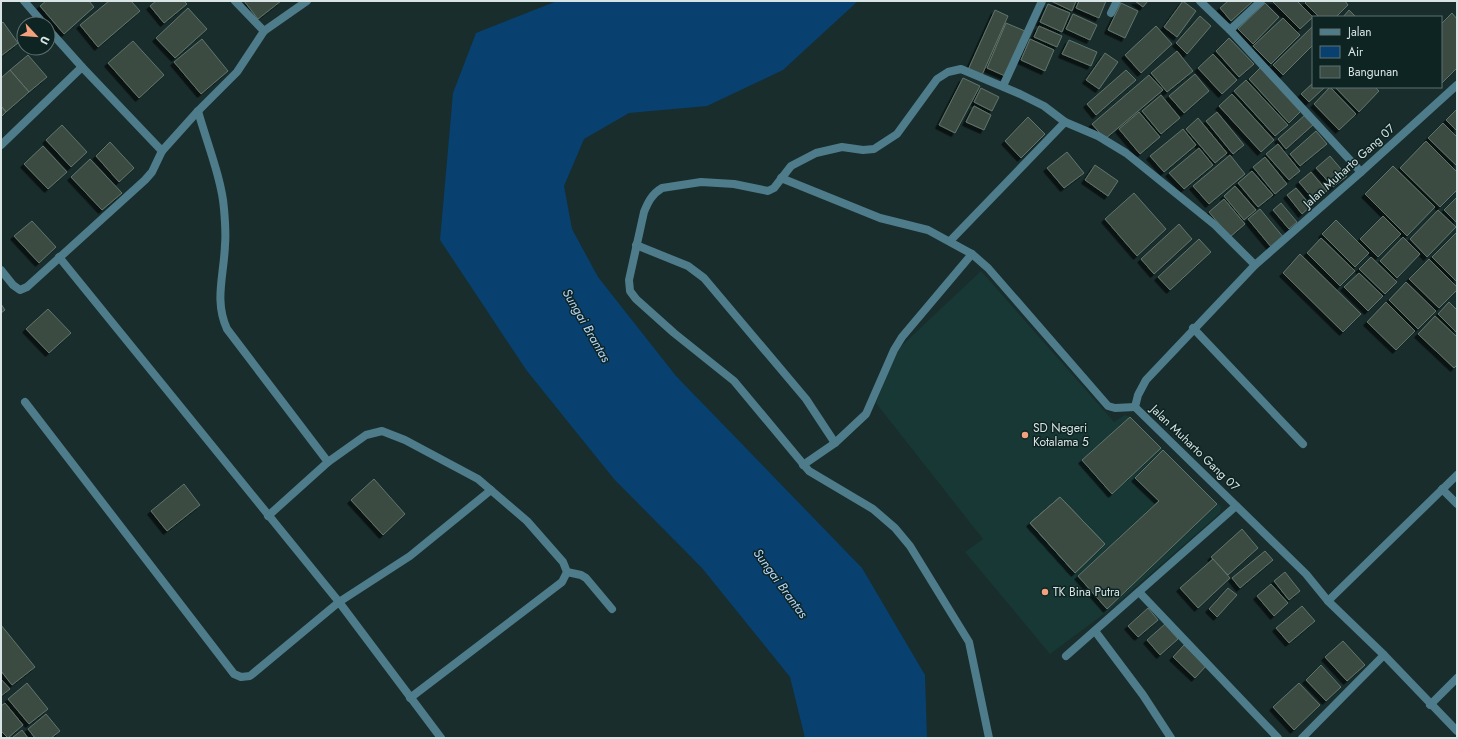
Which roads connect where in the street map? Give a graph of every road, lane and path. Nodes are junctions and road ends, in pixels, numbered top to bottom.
1 (25, 1) edge
2 (235, 1) edge
3 (307, 1) edge
4 (1042, 1) edge
5 (1117, 1) edge
6 (1200, 1) edge
7 (1261, 1) edge
8 (1111, 13) dead end
9 (37, 16) edge
10 (1230, 30) junction
11 (264, 31) junction
12 (56, 37) edge
13 (82, 67) junction
14 (1457, 85) edge
15 (1003, 86) junction
16 (198, 111) junction
17 (1065, 122) junction
18 (1, 145) edge
19 (162, 151) junction
20 (1362, 172) junction
21 (781, 178) junction
22 (950, 241) junction
23 (636, 245) junction
24 (972, 254) junction
25 (59, 257) junction
26 (1255, 264) junction
27 (1, 270) edge
28 (1194, 328) junction
29 (26, 402) dead end
30 (1135, 408) junction
31 (835, 443) junction
32 (1303, 444) dead end
33 (328, 462) junction
34 (803, 465) junction
35 (1457, 474) edge
36 (1442, 489) junction
37 (491, 490) junction
38 (1457, 504) edge
39 (1236, 506) junction
40 (268, 516) junction
41 (566, 572) junction
42 (1140, 592) junction
43 (1328, 601) junction
44 (339, 602) junction
45 (612, 609) dead end
46 (1095, 632) junction
47 (1384, 655) junction
48 (1066, 656) dead end
49 (1457, 678) edge
50 (410, 698) junction
51 (1430, 705) junction
52 (1457, 731) edge
53 (442, 738) edge
54 (989, 738) edge
55 (1171, 738) edge
56 (1278, 738) edge
57 (1302, 738) edge

1 - 9 street
2 - 11 street
3 - 11 street
4 - 15 street
5 - 8 street
6 - 10 street
7 - 10 street
10 - 20 street
11 - 16 street
12 - 13 street
13 - 18 street
13 - 19 street
14 - 20 street, Jalan Muharto Gang 07
15 - 17 street
15 - 21 street
16 - 19 street
16 - 33 street
17 - 22 street
17 - 26 street
19 - 25 street
20 - 26 street, Jalan Muharto Gang 07
21 - 22 street
21 - 23 street
22 - 24 street
23 - 31 street
23 - 34 street
24 - 30 street
24 - 31 street
25 - 27 street
25 - 40 street
26 - 28 street, Jalan Muharto Gang 07
28 - 30 street, Jalan Muharto Gang 07
28 - 32 street
29 - 44 street
30 - 39 street, Jalan Muharto Gang 07
31 - 34 street
33 - 37 street
33 - 40 street
34 - 54 street
35 - 36 street
36 - 38 street
36 - 43 street
37 - 41 street
37 - 44 street
39 - 42 street
39 - 43 street, Jalan Muharto Gang 07
40 - 44 street
41 - 45 street
41 - 50 street
42 - 46 street
42 - 56 street
43 - 47 street, Jalan Muharto Gang 07
44 - 50 street
46 - 48 street
46 - 55 street
47 - 51 street, Jalan Muharto Gang 07
47 - 57 street
49 - 51 street
50 - 53 street
51 - 52 street, Jalan Muharto Gang 07

